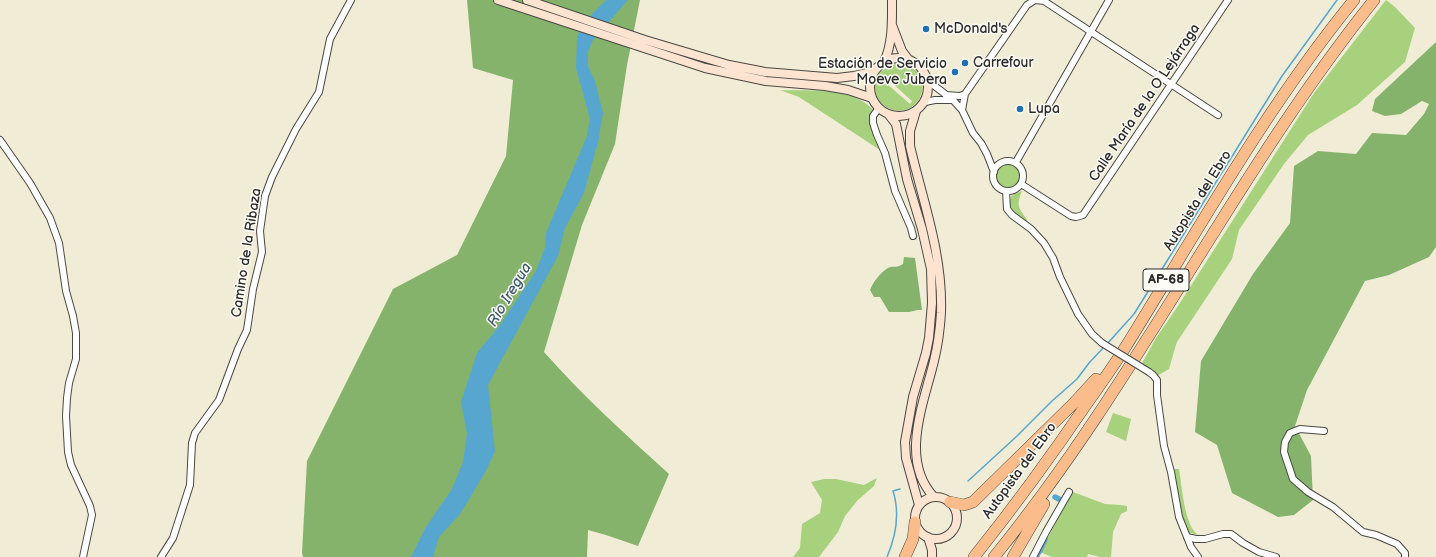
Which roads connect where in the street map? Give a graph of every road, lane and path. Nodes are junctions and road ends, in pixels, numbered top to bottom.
1 (351, 0) edge
2 (498, 0) edge
3 (528, 0) edge
4 (892, 0) edge
5 (1035, 0) edge
6 (1109, 0) edge
7 (1228, 0) edge
8 (1354, 0) edge
9 (1374, 0) edge
10 (892, 24) junction
11 (1091, 31) junction
12 (908, 59) junction
13 (881, 64) junction
14 (928, 81) junction
15 (1171, 85) junction
16 (965, 94) junction
17 (946, 95) junction
18 (872, 98) junction
19 (953, 100) junction
20 (924, 102) junction
21 (879, 108) junction
22 (962, 110) junction
23 (916, 111) junction
24 (889, 115) junction
25 (1218, 115) dead end
26 (0, 140) edge
27 (990, 162) junction
28 (1001, 162) junction
29 (1016, 162) junction
30 (994, 172) junction
31 (1021, 184) junction
32 (1006, 191) junction
33 (913, 236) dead end
34 (1191, 240) junction
35 (1167, 307) junction
36 (1324, 431) dead end
37 (1069, 492) dead end
38 (934, 497) junction
39 (950, 502) junction
40 (919, 505) junction
41 (915, 522) junction
42 (928, 537) junction
43 (1187, 537) junction
44 (938, 538) junction
45 (932, 553) edge
46 (83, 557) edge
47 (161, 557) edge
48 (905, 557) edge
49 (974, 557) edge
50 (994, 557) edge
51 (1013, 557) edge
52 (1033, 557) edge
53 (1198, 557) edge
54 (1276, 557) edge
55 (1405, 557) edge

1 - 47 street, Camino de la Ribaza
2 - 18 main road
3 - 13 main road
4 - 10 main road
5 - 11 street
5 - 16 street
6 - 11 street
7 - 15 street, Calle María de la O Lejárraga
8 - 34 highway, Autopista del Ebro / AP-68
9 - 35 highway, AP-68
10 - 12 main road
10 - 13 main road
11 - 15 street
11 - 29 street
12 - 13 main road
12 - 14 main road
13 - 18 main road
14 - 17 street
14 - 20 main road
15 - 25 street
15 - 31 street, Calle María de la O Lejárraga
16 - 17 street
16 - 22 street
17 - 19 street
18 - 21 main road
19 - 20 street
19 - 22 street
20 - 23 main road
21 - 24 main road
21 - 33 street
22 - 27 street
23 - 24 main road
23 - 38 main road
24 - 40 main road
26 - 46 street
27 - 28 street
27 - 30 street
28 - 29 street
28 - 30 street
29 - 31 street
30 - 32 street
31 - 32 street
32 - 43 street, bridge
34 - 39 highway
34 - 49 highway, Autopista del Ebro / AP-68
35 - 50 highway, AP-68
35 - 51 highway
36 - 55 street
37 - 52 street
38 - 39 main road
38 - 40 main road
39 - 44 main road
40 - 41 main road
41 - 42 main road
41 - 48 highway
42 - 44 main road
42 - 45 main road
43 - 53 street
43 - 54 street
44 - 45 main road

